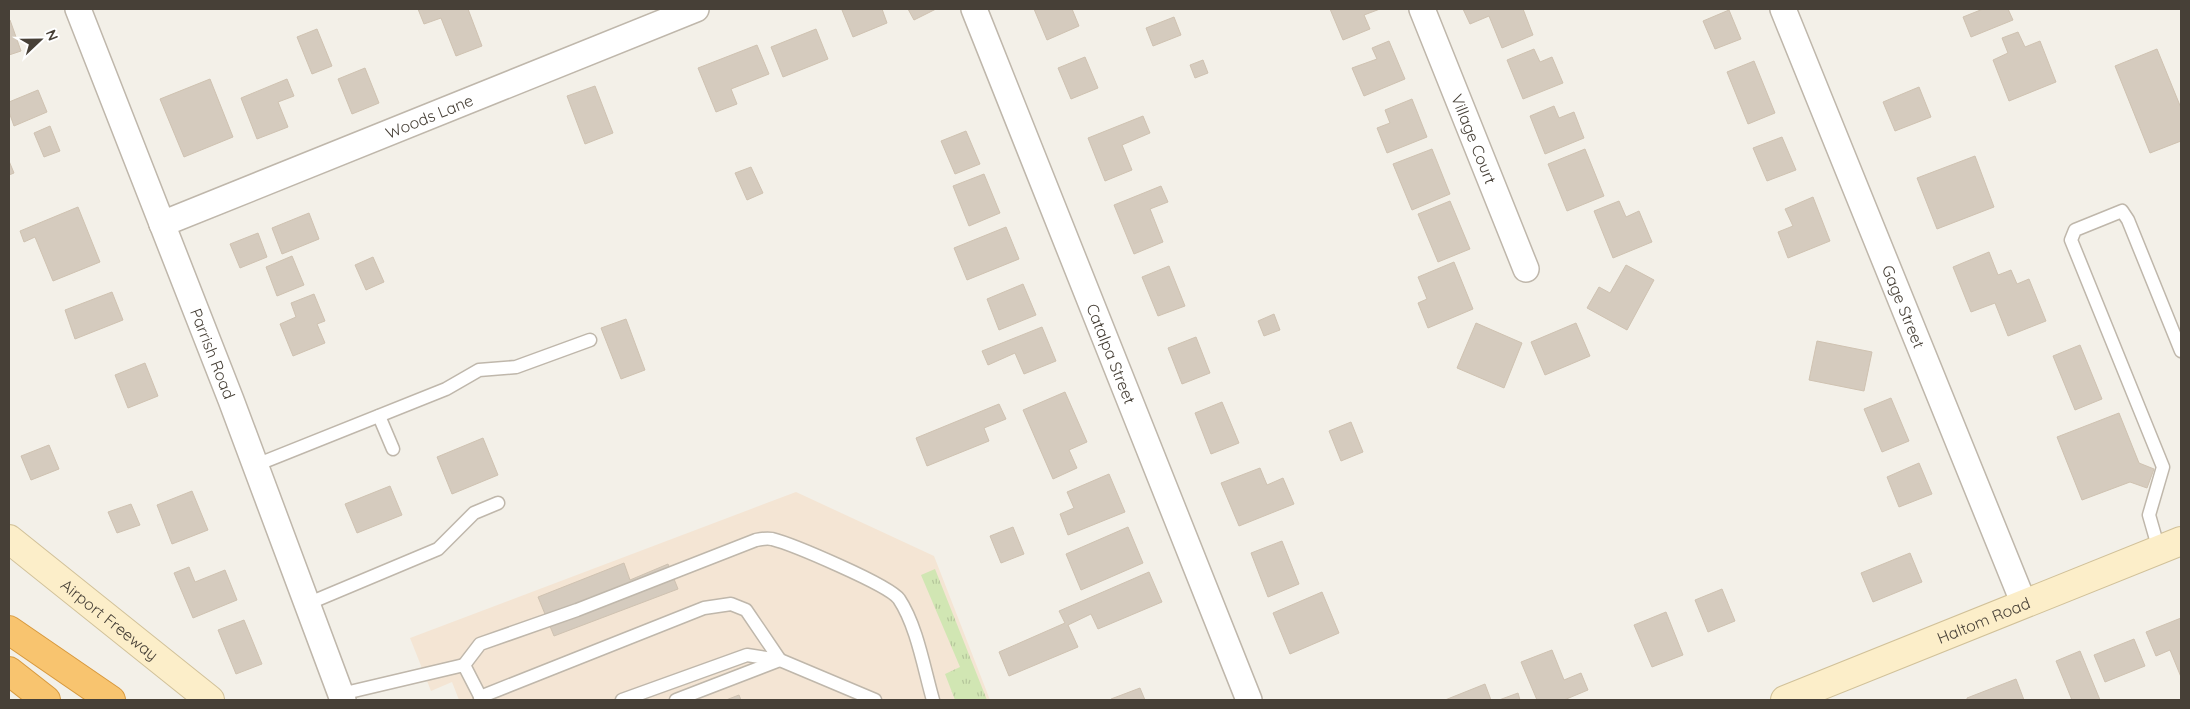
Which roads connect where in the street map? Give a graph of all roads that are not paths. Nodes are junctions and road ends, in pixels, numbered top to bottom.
1 (78, 9) edge
2 (696, 9) edge
3 (974, 9) edge
4 (1422, 9) edge
5 (1784, 9) edge
6 (162, 224) junction
7 (1526, 269) dead end
8 (590, 340) dead end
9 (2181, 351) edge
10 (379, 416) junction
11 (392, 449) dead end
12 (256, 465) junction
13 (498, 503) dead end
14 (9, 539) edge
15 (2170, 546) edge
16 (307, 604) junction
17 (2024, 604) junction
18 (9, 630) edge
19 (780, 660) junction
20 (464, 665) junction
21 (9, 671) edge
22 (342, 697) edge
23 (481, 698) edge
24 (46, 700) edge
25 (111, 700) edge
26 (210, 700) edge
27 (622, 700) edge
28 (676, 700) edge
29 (875, 700) edge
30 (934, 700) edge
31 (1249, 700) edge
32 (1785, 700) edge

1 - 6 street, Parrish Road
2 - 6 street, Woods Lane
3 - 31 street, Catalpa Street
4 - 7 street, Village Court
5 - 17 street, Gage Street
6 - 12 street, Parrish Road
8 - 10 lane
9 - 15 lane
10 - 11 lane
10 - 12 lane
12 - 16 street, Parrish Road
13 - 16 lane
14 - 26 main road, Airport Freeway
15 - 17 main road, Haltom Road
16 - 22 street, Parrish Road
17 - 32 main road, Haltom Road
18 - 25 highway
19 - 23 lane
19 - 27 lane
19 - 28 lane
19 - 29 lane
20 - 22 lane
20 - 23 lane
20 - 30 lane
21 - 24 highway

